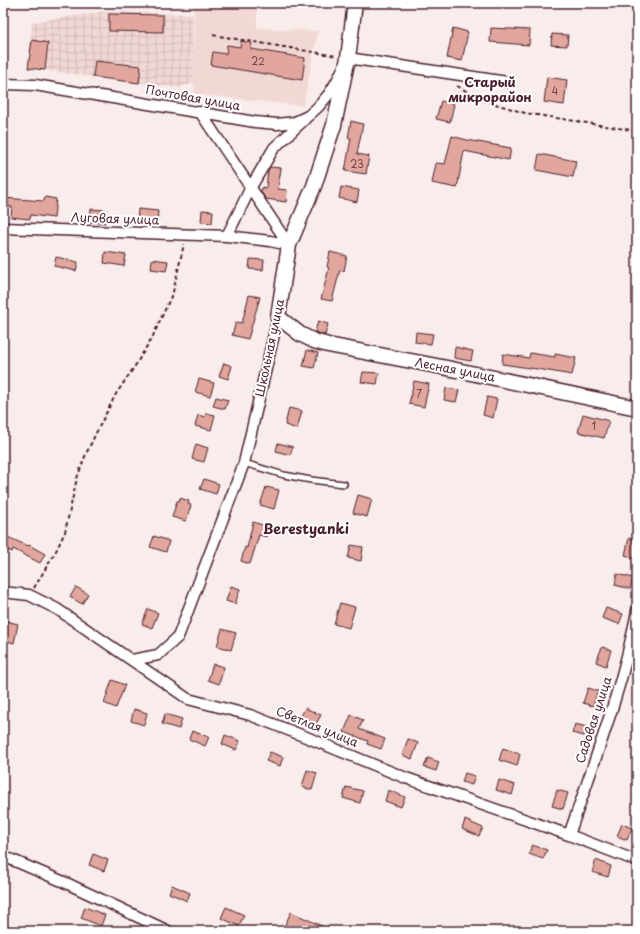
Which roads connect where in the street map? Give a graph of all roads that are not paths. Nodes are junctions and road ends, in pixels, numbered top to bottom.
1 (355, 3) edge
2 (348, 58) junction
3 (507, 82) dead end
4 (3, 84) edge
5 (200, 112) junction
6 (308, 116) junction
7 (251, 187) junction
8 (3, 228) edge
9 (227, 236) junction
10 (289, 245) junction
11 (278, 317) junction
12 (637, 408) edge
13 (244, 464) junction
14 (344, 484) dead end
15 (3, 592) edge
16 (637, 611) edge
17 (132, 660) junction
18 (569, 835) junction
19 (3, 857) edge
20 (637, 861) edge
21 (168, 931) edge

1 - 2 street, Школьная улица
2 - 3 street
2 - 6 street, Почтовая улица
2 - 10 street, Школьная улица
4 - 5 street, Почтовая улица
5 - 6 street, Почтовая улица
5 - 7 street
6 - 7 street
7 - 9 street
7 - 10 street
8 - 9 street, Луговая улица
9 - 10 street, Луговая улица
10 - 11 street, Школьная улица
11 - 12 street, Лесная улица
11 - 13 street, Школьная улица
13 - 14 lane
13 - 17 street, Школьная улица
15 - 17 street, Светлая улица
16 - 18 street, Садовая улица
17 - 18 street, Светлая улица
18 - 20 street, Светлая улица
19 - 21 street

